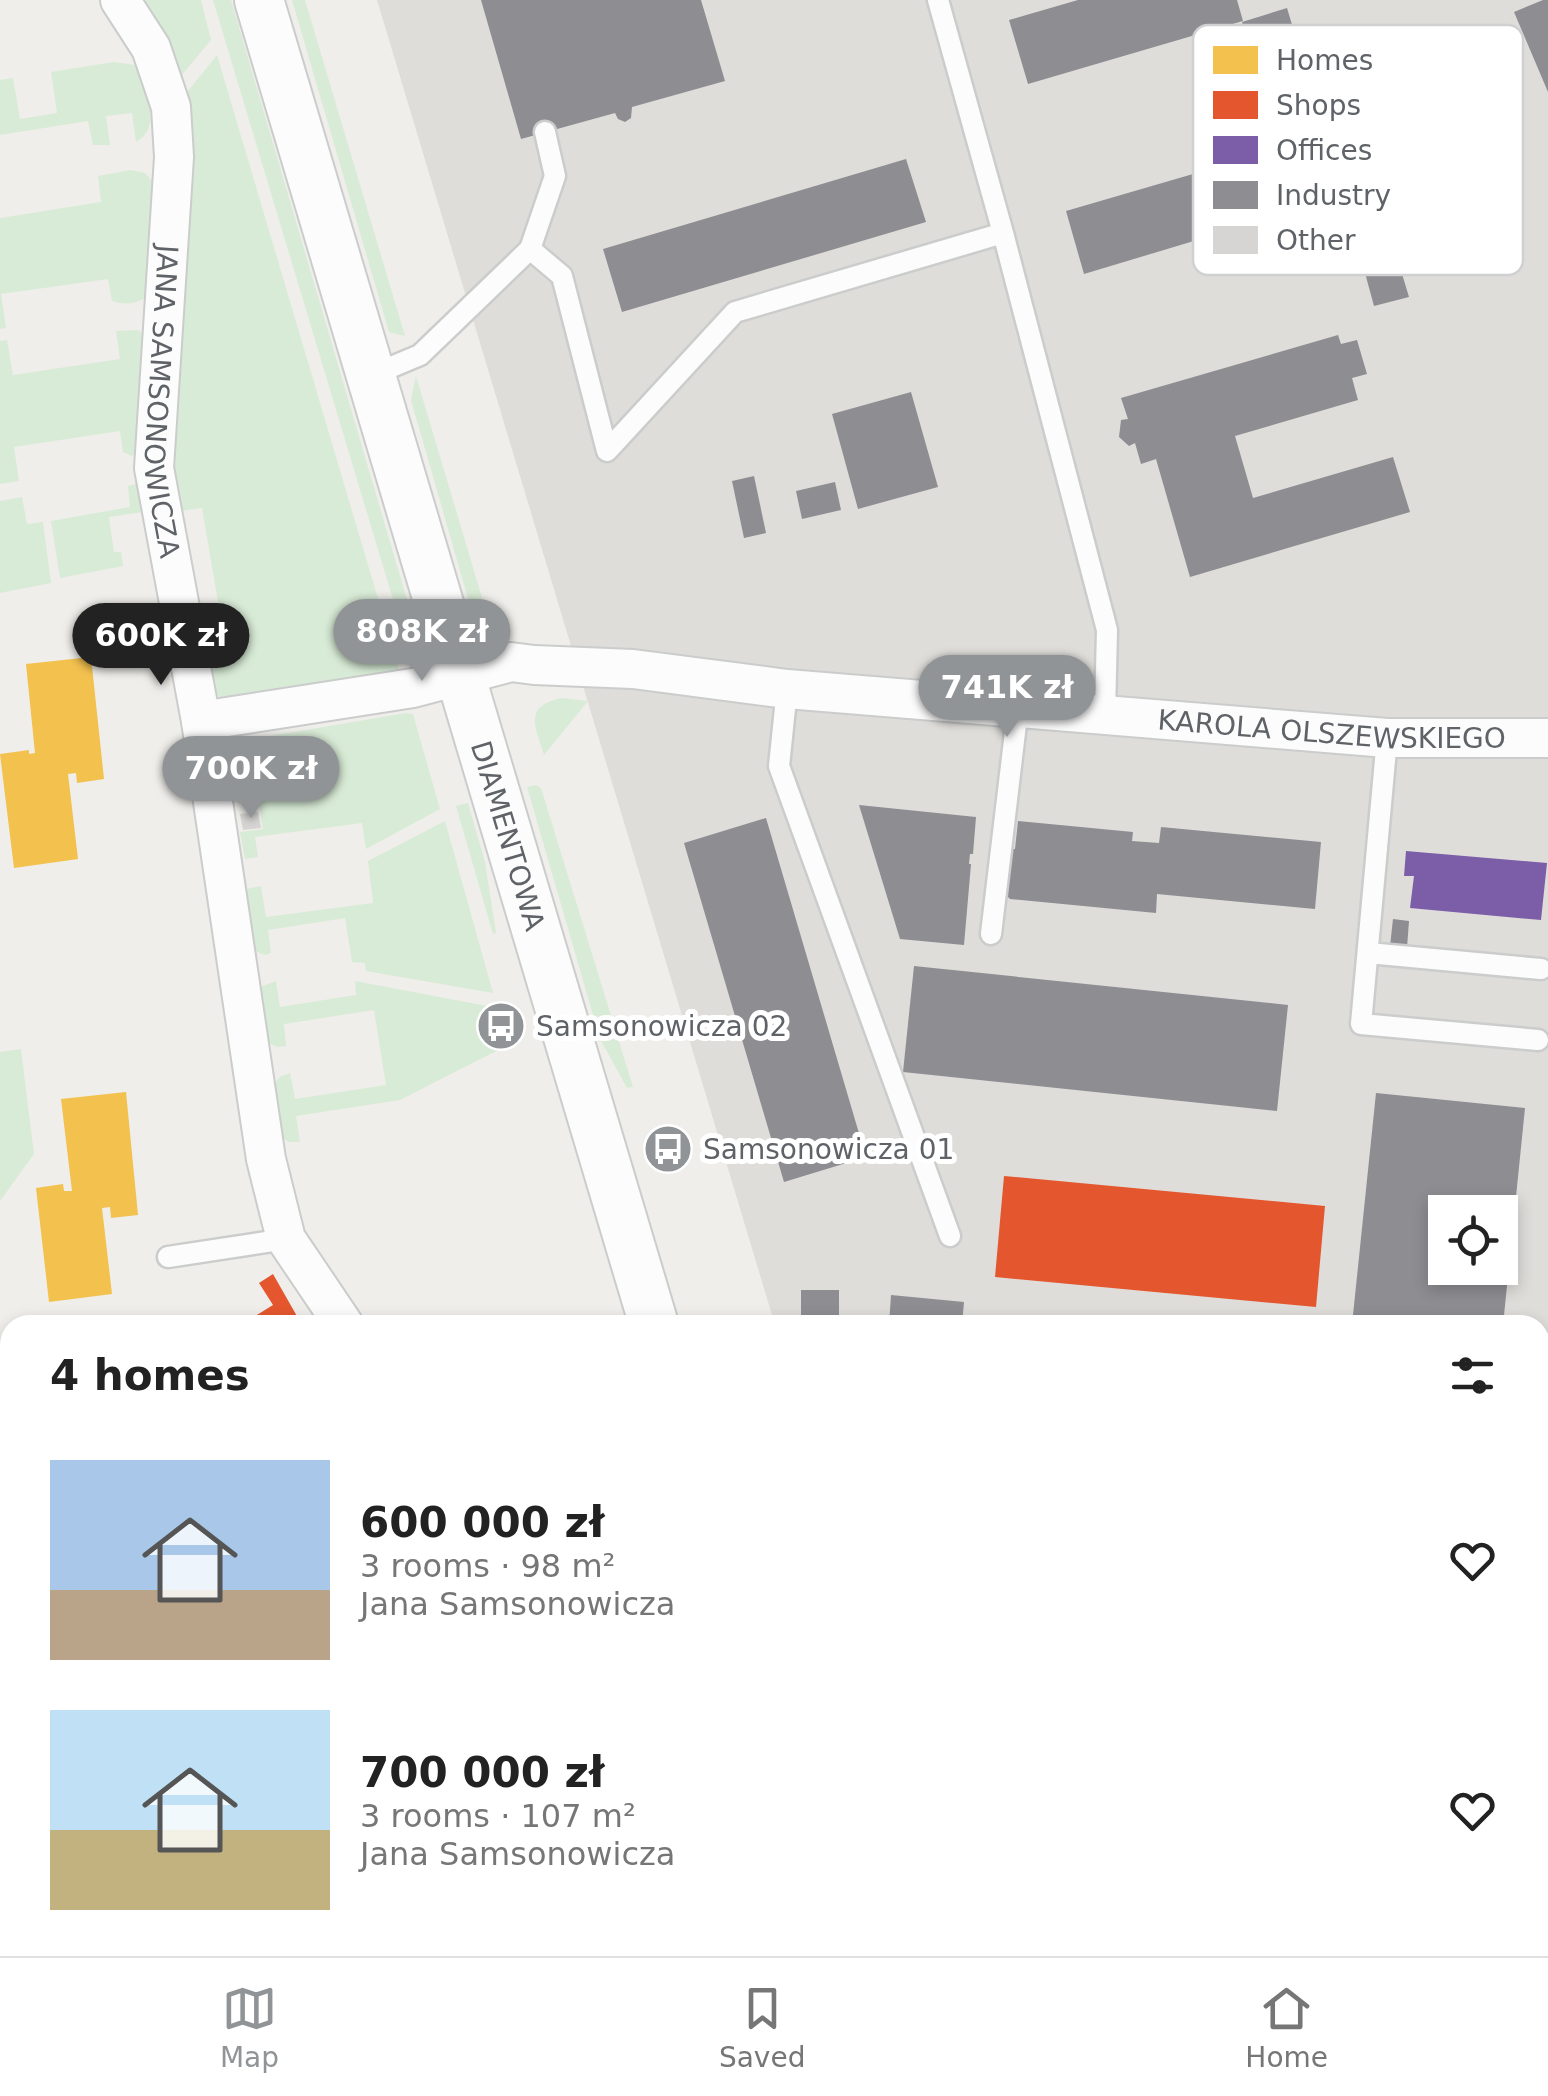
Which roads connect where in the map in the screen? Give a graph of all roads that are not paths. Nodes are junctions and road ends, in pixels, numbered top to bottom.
1 (120, 0) edge
2 (259, 0) edge
3 (938, 0) edge
4 (545, 132) dead end
5 (1004, 233) junction
6 (530, 249) junction
7 (370, 376) junction
8 (460, 676) junction
9 (786, 689) junction
10 (1018, 706) junction
11 (1105, 713) junction
12 (201, 721) junction
13 (1387, 738) junction
14 (1548, 738) edge
15 (992, 934) dead end
16 (1368, 953) junction
17 (1540, 969) dead end
18 (1538, 1040) dead end
19 (950, 1236) dead end
20 (286, 1238) junction
21 (168, 1257) dead end
22 (337, 1315) edge
23 (651, 1315) edge

1 - 12 street, JANA SAMSONOWICZA
2 - 7 street, DIAMENTOWA
3 - 5 lane
4 - 6 lane
5 - 6 lane
5 - 11 lane
6 - 7 lane
7 - 8 street, DIAMENTOWA
8 - 9 street, KAROLA OLSZEWSKIEGO
8 - 12 street, KAROLA OLSZEWSKIEGO
8 - 23 street, DIAMENTOWA
9 - 10 street, KAROLA OLSZEWSKIEGO
9 - 19 lane
10 - 11 street, KAROLA OLSZEWSKIEGO
10 - 15 lane
11 - 13 street, KAROLA OLSZEWSKIEGO
12 - 20 street, JANA SAMSONOWICZA
13 - 14 street, KAROLA OLSZEWSKIEGO
13 - 16 lane
16 - 17 lane
16 - 18 lane
20 - 21 lane
20 - 22 street, JANA SAMSONOWICZA

